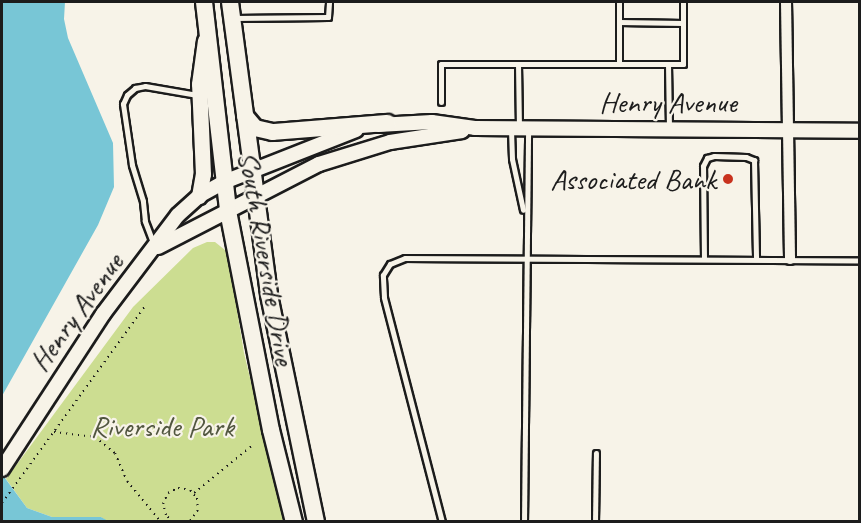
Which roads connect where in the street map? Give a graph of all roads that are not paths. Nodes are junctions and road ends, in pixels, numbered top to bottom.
1 (204, 2) edge
2 (328, 2) edge
3 (619, 2) edge
4 (683, 2) edge
5 (786, 2) edge
6 (231, 10) edge
7 (619, 22) junction
8 (683, 23) junction
9 (206, 34) junction
10 (518, 64) junction
11 (619, 64) junction
12 (668, 64) junction
13 (198, 95) junction
14 (441, 102) dead end
15 (245, 116) junction
16 (388, 123) junction
17 (476, 128) junction
18 (519, 129) junction
19 (669, 129) junction
20 (787, 130) junction
21 (860, 131) edge
22 (251, 170) junction
23 (224, 182) junction
24 (199, 196) junction
25 (255, 196) junction
26 (228, 211) junction
27 (526, 220) junction
28 (155, 249) junction
29 (526, 259) junction
30 (704, 259) junction
31 (756, 259) junction
32 (790, 259) junction
33 (860, 260) edge
34 (596, 453) dead end
35 (2, 468) edge
36 (294, 522) edge
37 (316, 522) edge
38 (442, 522) edge
39 (524, 522) edge
40 (595, 522) edge

1 - 9 main road, South Riverside Drive
2 - 6 lane
3 - 7 lane
4 - 8 lane
5 - 20 street
6 - 15 main road, South Riverside Drive
7 - 8 lane
7 - 11 lane
8 - 12 lane
9 - 13 main road
9 - 23 main road, South Riverside Drive
10 - 11 lane
10 - 14 lane
10 - 18 lane
11 - 12 lane
12 - 19 lane
13 - 24 main road
13 - 28 lane
15 - 16 main road
15 - 22 main road, South Riverside Drive
16 - 17 street, Henry Avenue
16 - 22 street, Henry Avenue
17 - 18 street, Henry Avenue
17 - 25 street, Henry Avenue
18 - 19 street, Henry Avenue
18 - 27 lane
18 - 27 lane
19 - 20 street, Henry Avenue
20 - 21 street, Henry Avenue
20 - 32 street
22 - 23 street, Henry Avenue
22 - 25 main road, South Riverside Drive
23 - 24 street, Henry Avenue
23 - 26 main road, South Riverside Drive
24 - 28 street, Henry Avenue
25 - 26 street, Henry Avenue
25 - 37 main road, South Riverside Drive
26 - 28 street, Henry Avenue
26 - 36 main road, South Riverside Drive
27 - 29 lane
28 - 35 street, Henry Avenue
29 - 30 lane
29 - 38 lane
29 - 39 lane
30 - 31 lane
30 - 31 lane
31 - 32 lane
32 - 33 lane
34 - 40 lane

